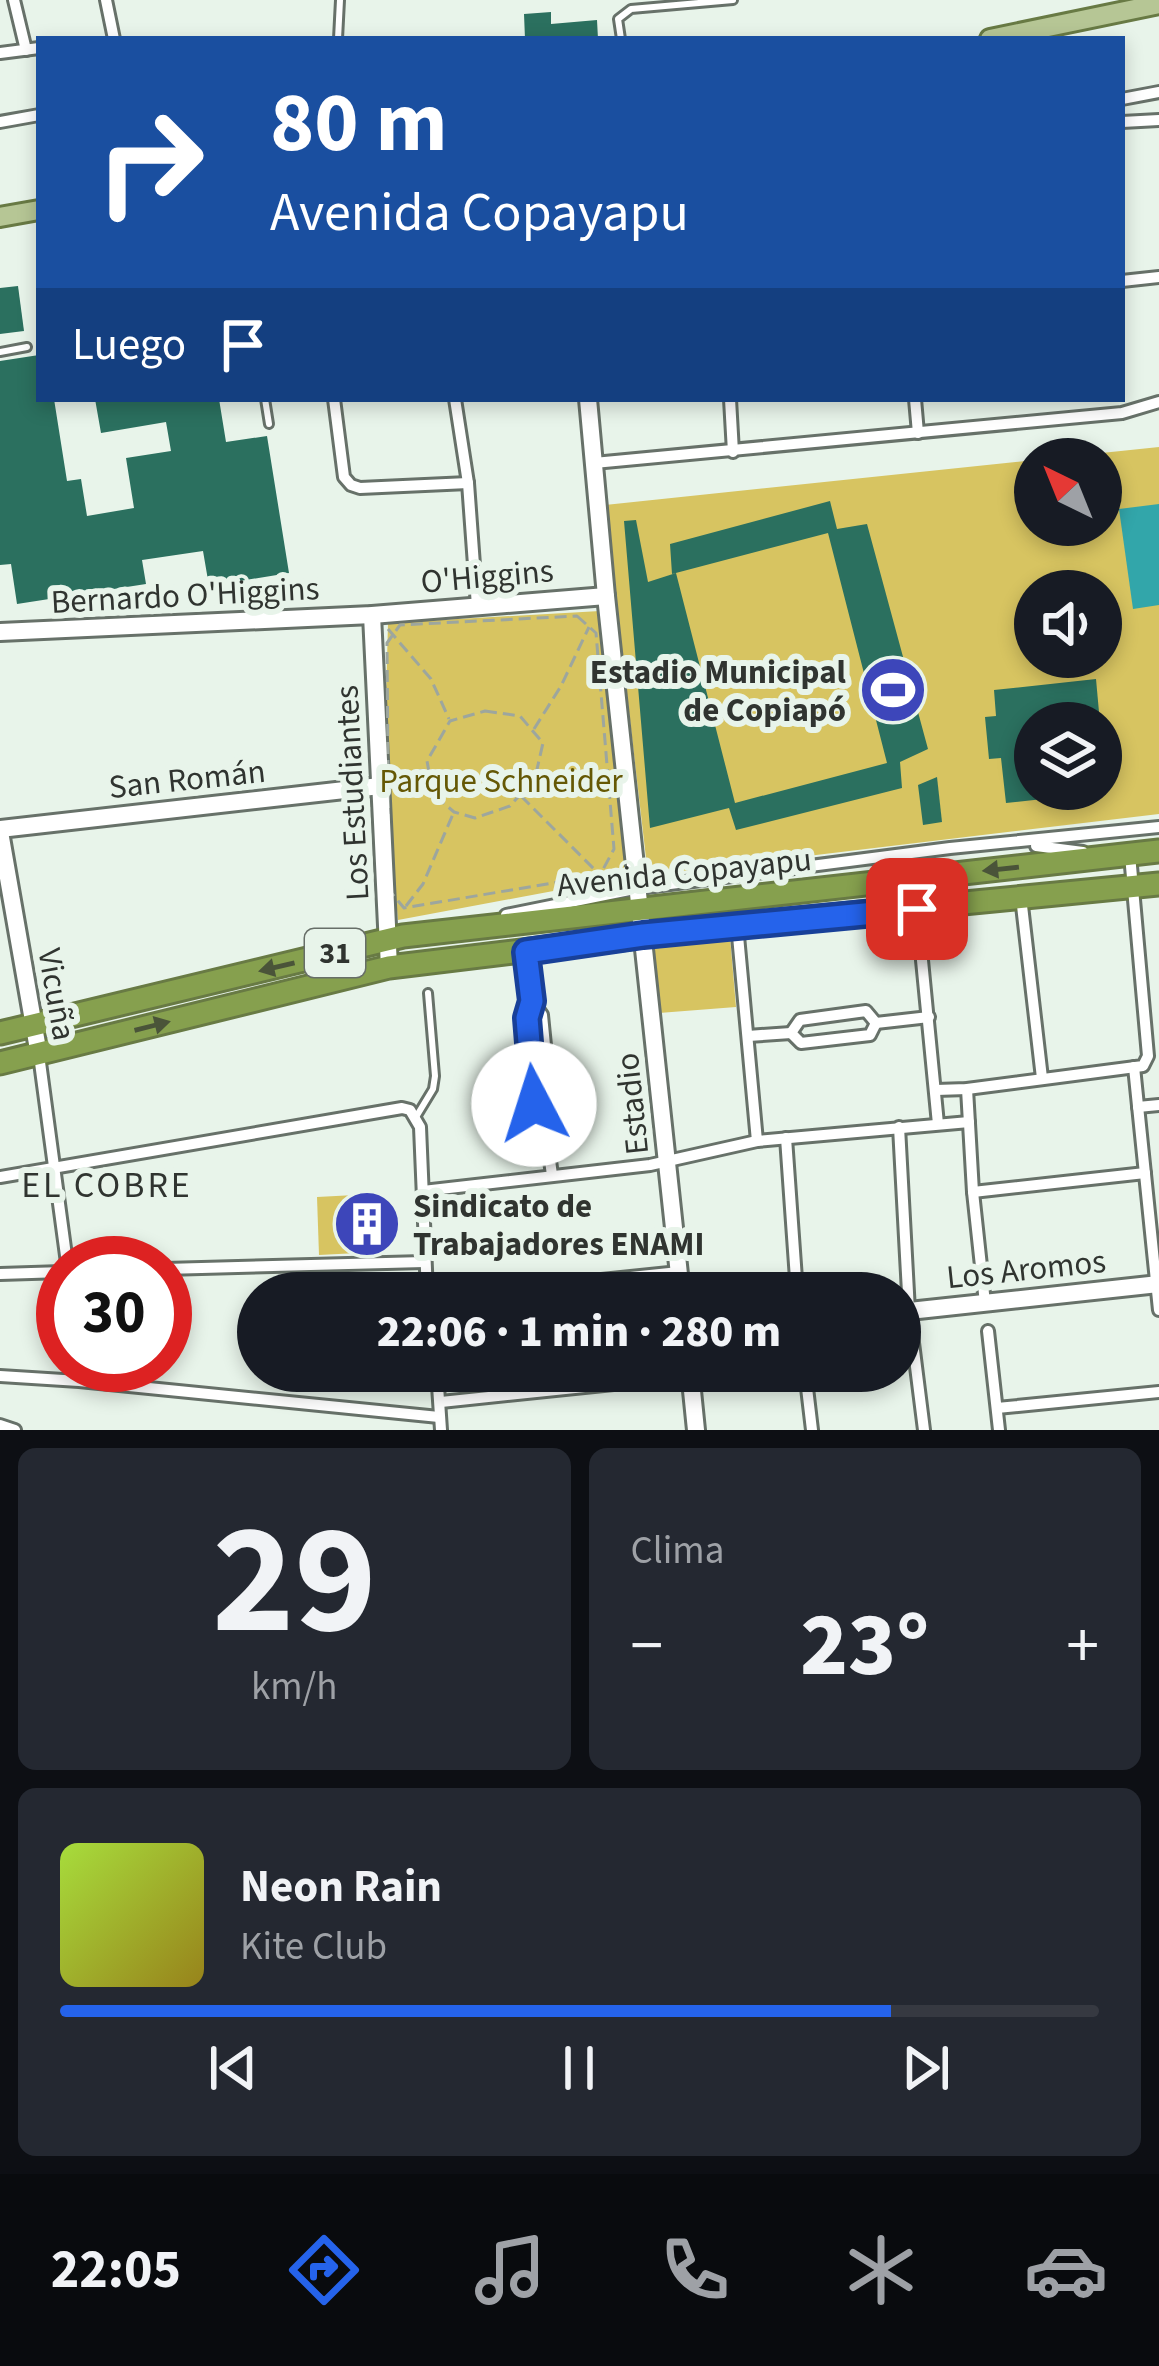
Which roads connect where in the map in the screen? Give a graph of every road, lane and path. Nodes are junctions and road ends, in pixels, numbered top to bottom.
1 (14, 0) edge
2 (106, 0) edge
3 (340, 0) edge
4 (733, 0) edge
5 (1159, 4) edge
6 (111, 36) edge
7 (338, 36) edge
8 (620, 36) edge
9 (1004, 36) edge
10 (32, 49) edge
11 (0, 53) edge
12 (1159, 92) edge
13 (1125, 98) edge
14 (36, 116) edge
15 (1159, 120) edge
16 (0, 122) edge
17 (1125, 122) edge
18 (36, 211) edge
19 (0, 217) edge
20 (1159, 277) edge
21 (1125, 280) edge
22 (27, 347) dead end
23 (0, 352) edge
24 (266, 402) edge
25 (334, 402) edge
26 (455, 402) edge
27 (588, 402) edge
28 (730, 402) edge
29 (914, 402) edge
30 (1159, 402) edge
31 (269, 424) dead end
32 (918, 433) junction
33 (733, 452) junction
34 (594, 464) junction
35 (468, 483) junction
36 (606, 596) junction
37 (477, 606) junction
38 (372, 615) junction
39 (589, 627) junction
40 (0, 632) edge
41 (394, 634) junction
42 (449, 721) junction
43 (533, 731) junction
44 (429, 770) junction
45 (384, 780) junction
46 (520, 795) junction
47 (454, 812) junction
48 (1159, 827) edge
49 (0, 830) edge
50 (1015, 843) junction
51 (1159, 851) edge
52 (1123, 855) junction
53 (600, 875) junction
54 (1159, 884) edge
55 (1133, 886) junction
56 (1021, 897) junction
57 (640, 899) junction
58 (404, 908) junction
59 (917, 909) junction
60 (736, 925) junction
61 (643, 935) junction
62 (395, 938) junction
63 (526, 952) junction
64 (389, 967) junction
65 (428, 993) dead end
66 (1159, 998) edge
67 (1144, 999) junction
68 (929, 1017) junction
69 (876, 1023) junction
70 (34, 1025) junction
71 (0, 1033) edge
72 (790, 1033) junction
73 (748, 1036) junction
74 (38, 1055) junction
75 (0, 1062) edge
76 (1138, 1066) junction
77 (1042, 1078) junction
78 (968, 1089) junction
79 (936, 1090) junction
80 (1159, 1105) edge
81 (1138, 1108) junction
82 (416, 1117) junction
83 (969, 1122) junction
84 (938, 1124) junction
85 (899, 1127) junction
86 (786, 1138) junction
87 (757, 1141) junction
88 (667, 1159) junction
89 (56, 1166) junction
90 (1145, 1173) junction
91 (552, 1175) junction
92 (0, 1177) edge
93 (423, 1191) junction
94 (973, 1192) junction
95 (64, 1236) edge
96 (424, 1262) junction
97 (192, 1268) edge
98 (425, 1272) edge
99 (679, 1272) edge
100 (796, 1272) edge
101 (903, 1272) edge
102 (36, 1273) edge
103 (0, 1274) edge
104 (1158, 1285) edge
105 (985, 1303) junction
106 (921, 1309) edge
107 (1159, 1310) edge
108 (988, 1330) dead end
109 (0, 1376) edge
110 (36, 1379) edge
111 (165, 1392) edge
112 (439, 1392) edge
113 (529, 1392) edge
114 (692, 1392) edge
115 (807, 1392) edge
116 (918, 1392) edge
117 (1159, 1392) edge
118 (440, 1402) junction
119 (997, 1408) junction
120 (440, 1424) edge
121 (0, 1425) edge
122 (15, 1430) edge
123 (696, 1430) edge
124 (812, 1430) edge
125 (924, 1430) edge
126 (999, 1430) edge

1 - 10 street
2 - 6 street
3 - 7 lane
4 - 8 lane
5 - 9 main road
10 - 11 street
12 - 13 street
14 - 16 street
15 - 17 street
18 - 19 main road
20 - 21 street
22 - 23 lane
24 - 31 lane
25 - 35 street
26 - 35 street
27 - 34 street, Estadio
28 - 33 street
29 - 32 street
30 - 32 street
32 - 33 street
33 - 34 street
34 - 36 street, Estadio
35 - 37 street
36 - 37 street, O'Higgins
36 - 57 street, Estadio
37 - 38 street, O'Higgins
38 - 40 street, Bernardo O'Higgins
38 - 45 street, Los Estudiantes
39 - 41 path
39 - 43 path
39 - 53 path
41 - 42 path
41 - 45 path
42 - 43 path
42 - 44 path
43 - 46 path
44 - 45 path
44 - 47 path
45 - 49 street, San Román
45 - 58 path
45 - 62 street, Los Estudiantes
46 - 47 path
46 - 53 path
47 - 58 path
48 - 50 street, Avenida Copayapu
49 - 70 street, Vicuña
50 - 52 street, Avenida Copayapu
50 - 57 street, Avenida Copayapu
51 - 52 highway, Avenida Copayapu / 31
52 - 55 street
52 -> 57 highway, Avenida Copayapu / 31
53 - 58 path
54 - 55 highway, Avenida Copayapu / 31
55 - 56 highway, Avenida Copayapu / 31
55 - 67 street
56 - 59 highway, Avenida Copayapu / 31
56 - 77 street
57 - 61 street, Estadio
57 - 62 highway, Avenida Copayapu / 31
59 - 60 highway, Avenida Copayapu / 31
59 - 68 street
60 - 61 highway, Avenida Copayapu / 31
60 - 73 street
61 - 63 highway, Avenida Copayapu / 31
61 - 88 street, Estadio
62 - 64 street, Los Estudiantes
62 -> 70 highway, Avenida Copayapu / 31
63 - 64 highway, Avenida Copayapu / 31
63 - 91 street
74 -> 64 highway, Avenida Copayapu / 31
65 - 82 lane
66 - 67 street
67 - 76 street
68 - 69 street
68 - 79 street
69 - 72 street
69 - 72 street
70 - 71 highway, Avenida Copayapu / 31
70 - 74 street, Vicuña
70 - 75 highway
72 - 73 street
73 - 87 street
74 - 75 highway, Avenida Copayapu / 31
74 - 89 street, Vicuña
76 - 77 street
76 - 81 street
77 - 78 street
78 - 79 street
78 - 83 street
79 - 84 street
80 - 81 street
81 - 90 street
82 - 89 street
82 - 93 street
83 - 84 street
83 - 94 street
84 - 85 street
85 - 86 street
85 - 101 street
86 - 87 street
86 - 100 street
87 - 88 street
88 - 91 street
88 - 99 street, Estadio
89 - 92 street
89 - 95 street, Vicuña
90 - 94 street
90 - 104 street
91 - 93 street
93 - 96 street
94 - 105 street
96 - 97 street
96 - 98 street
102 - 103 street
104 - 105 street, Los Aromos
104 - 107 street
105 - 106 street, Los Aromos
108 - 119 street
109 - 110 street
111 - 120 street
112 - 118 street
113 - 118 street
114 - 123 street
115 - 124 street
116 - 125 street
117 - 119 street
118 - 120 street
119 - 126 street
121 - 122 street

